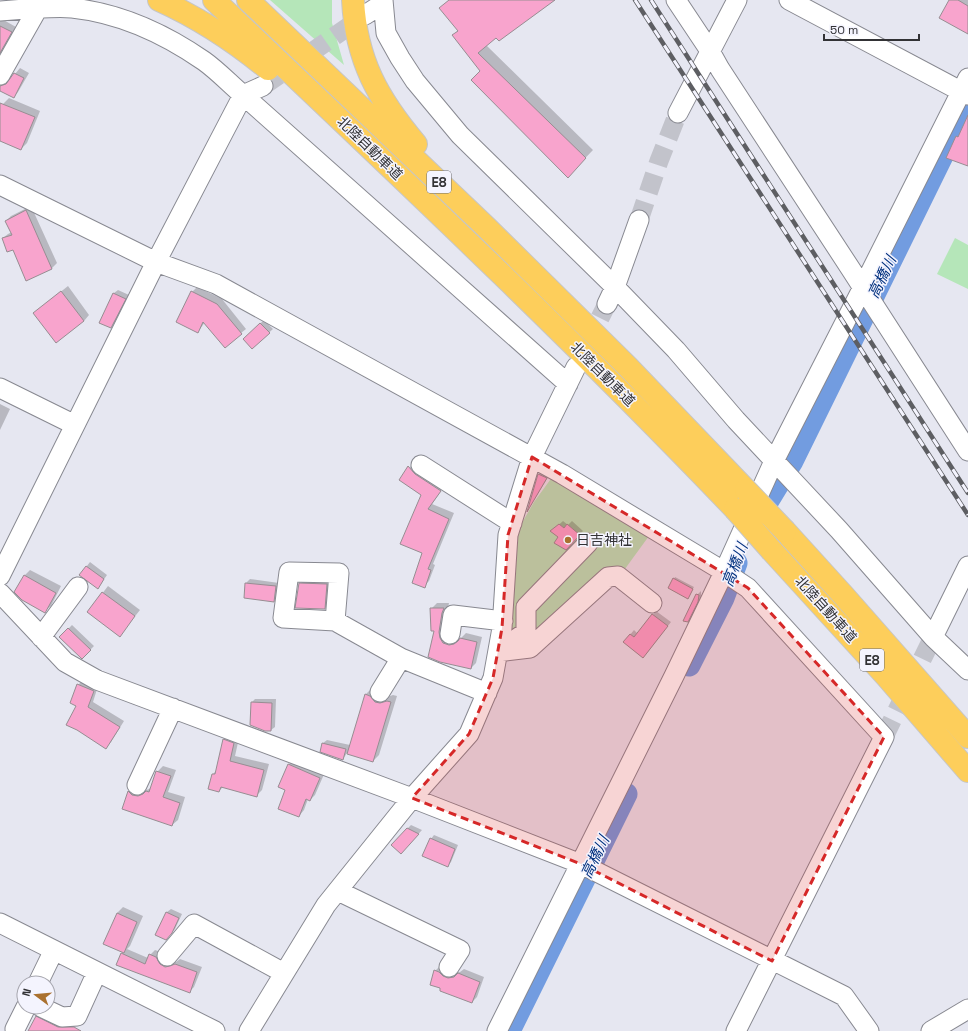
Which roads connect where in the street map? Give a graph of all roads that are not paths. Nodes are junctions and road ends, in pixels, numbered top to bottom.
1 (159, 0) edge
2 (214, 0) edge
3 (248, 0) edge
4 (676, 0) edge
5 (737, 0) edge
6 (789, 0) edge
7 (382, 2) edge
8 (38, 8) junction
9 (359, 8) edge
10 (0, 11) edge
11 (710, 50) junction
12 (0, 76) edge
13 (263, 86) tunnel mouth
14 (966, 88) edge
15 (244, 95) junction
16 (678, 113) tunnel mouth
17 (0, 185) edge
18 (639, 220) tunnel mouth
19 (472, 245) junction
20 (156, 262) junction
21 (615, 287) junction
22 (863, 287) junction
23 (607, 304) tunnel mouth
24 (576, 367) dead end
25 (628, 367) junction
26 (568, 384) junction
27 (0, 388) edge
28 (75, 425) junction
29 (968, 452) edge
30 (532, 457) junction
31 (774, 461) junction
32 (421, 465) dead end
33 (512, 523) junction
34 (588, 543) dead end
35 (968, 566) edge
36 (724, 572) junction
37 (0, 576) edge
38 (78, 587) dead end
39 (0, 593) edge
40 (652, 603) dead end
41 (334, 620) dead end
42 (503, 622) junction
43 (450, 634) dead end
44 (41, 637) junction
45 (933, 637) junction
46 (498, 652) junction
47 (401, 658) junction
48 (968, 670) edge
49 (380, 692) dead end
50 (486, 693) junction
51 (173, 708) junction
52 (968, 737) edge
53 (968, 771) edge
54 (137, 785) dead end
55 (412, 798) junction
56 (580, 864) junction
57 (338, 891) junction
58 (0, 923) edge
59 (54, 950) junction
60 (167, 956) dead end
61 (772, 961) junction
62 (449, 967) dead end
63 (96, 972) junction
64 (284, 973) junction
65 (42, 975) edge
66 (968, 1008) edge
67 (56, 1014) edge
68 (22, 1015) edge
69 (15, 1029) dead end
70 (215, 1031) edge
71 (249, 1031) edge
72 (497, 1031) edge
73 (736, 1031) edge
74 (869, 1031) edge
75 (931, 1031) edge

1 - 19 highway
2 - 19 highway, 北陸自動車道 / E8
3 - 25 highway, 北陸自動車道 / E8
4 - 11 street
5 - 11 street
6 - 14 street
7 - 9 street
7 - 21 street
8 - 10 street
8 - 12 street
8 - 15 street
9 - 25 highway
11 - 16 street
11 - 22 street
13 - 15 street
14 - 22 street
15 - 20 street
15 - 26 street
17 - 20 street
18 - 21 street
19 - 53 highway, 北陸自動車道 / E8, bridge
20 - 28 street
20 - 30 street
21 - 23 street
21 - 31 street
22 - 29 street
22 - 31 street
24 - 26 street
25 - 52 highway, 北陸自動車道 / E8, bridge
26 - 30 street
27 - 28 street
28 - 37 street
30 - 33 street
30 - 36 street
31 - 36 street
31 - 45 street
32 - 33 street
33 - 42 street
34 - 46 street
35 - 45 street
36 - 56 street
36 - 61 street
38 - 44 street
39 - 44 street
40 - 46 street
41 - 47 street
42 - 43 street
42 - 46 street
44 - 51 street
45 - 48 street
46 - 50 street
47 - 49 street
47 - 50 street
50 - 55 street
51 - 54 street
51 - 55 street
55 - 56 street
55 - 57 street
56 - 61 street
56 - 72 street
57 - 62 street
57 - 64 street
58 - 59 street
59 - 63 street
59 - 65 street
60 - 64 street
61 - 73 street
61 - 74 street
63 - 67 street
63 - 70 street
64 - 71 street
66 - 75 street
68 - 69 street

